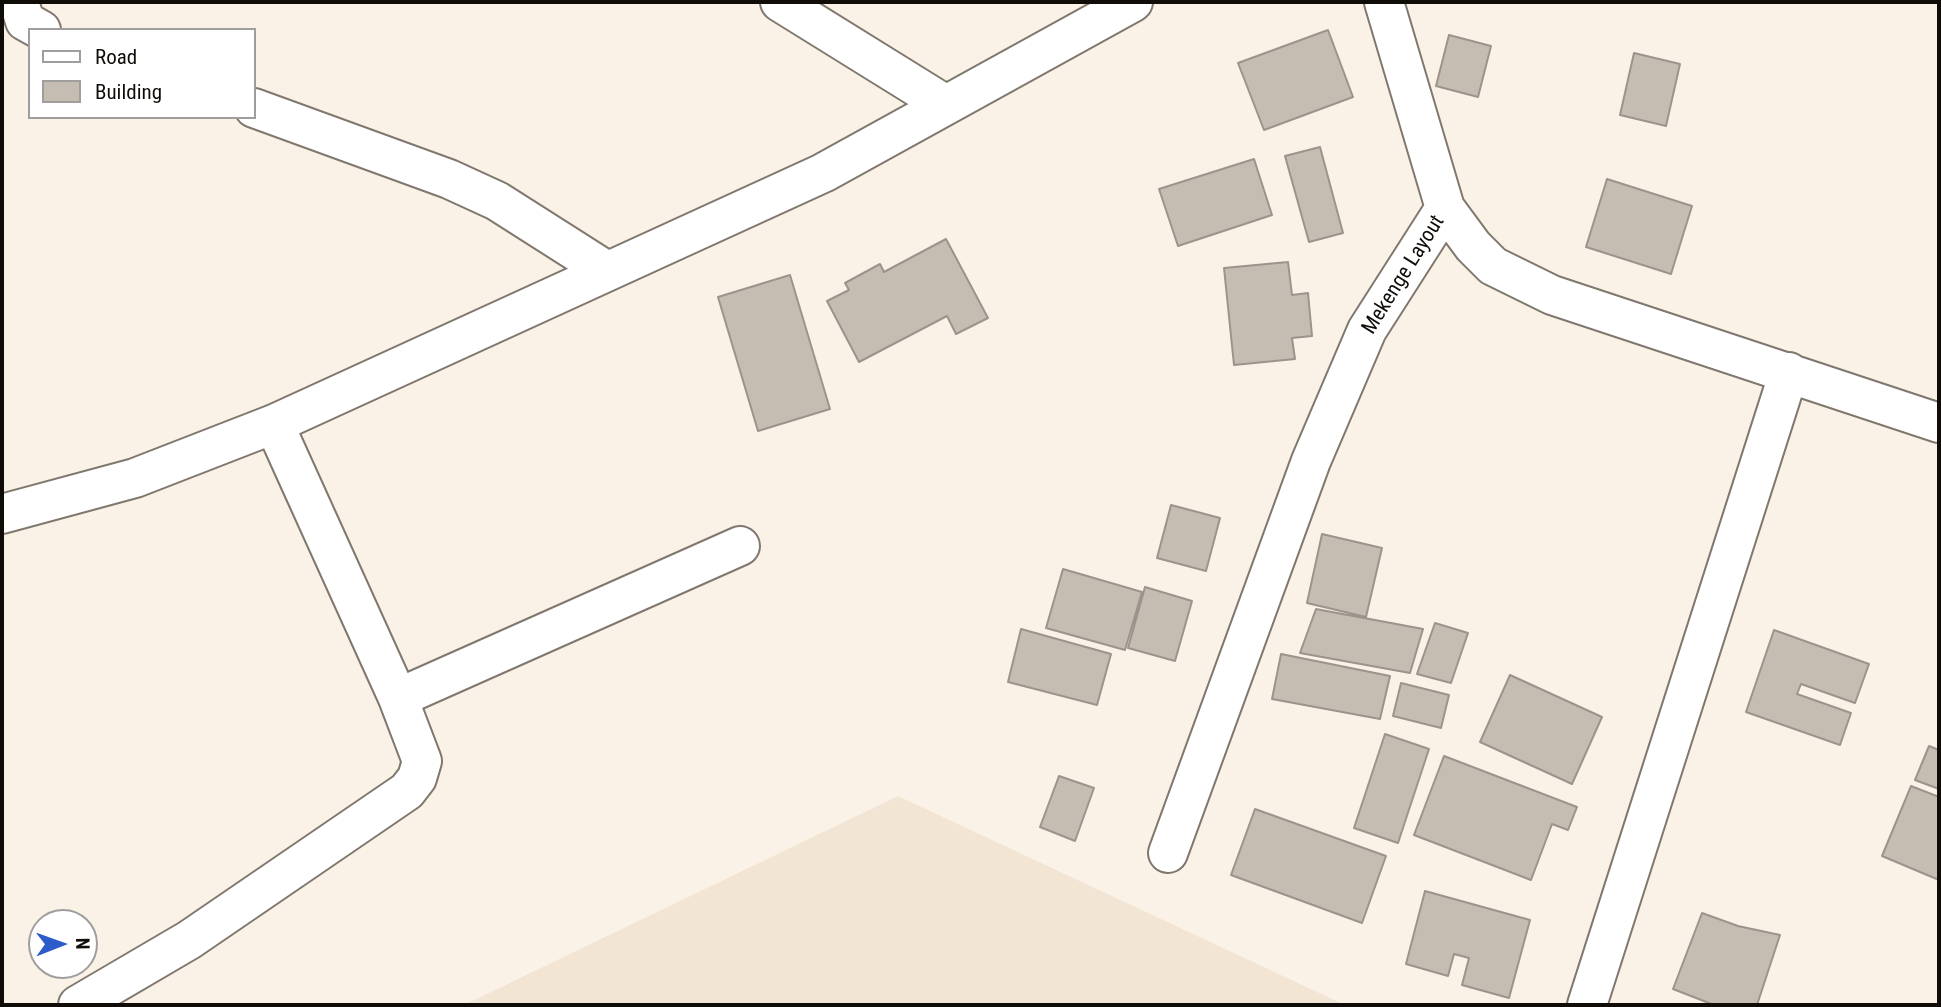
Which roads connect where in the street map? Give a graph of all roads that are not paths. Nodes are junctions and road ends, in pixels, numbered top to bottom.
1 (19, 2) edge
2 (780, 2) edge
3 (1133, 2) edge
4 (1384, 2) edge
5 (37, 28) edge
6 (946, 105) junction
7 (256, 109) edge
8 (1445, 208) junction
9 (607, 271) junction
10 (1789, 372) junction
11 (1939, 423) edge
12 (274, 424) junction
13 (2, 514) edge
14 (740, 546) dead end
15 (398, 698) junction
16 (1168, 853) dead end
17 (78, 1005) edge
18 (1587, 1005) edge

1 - 5 street
2 - 6 street
3 - 6 street
4 - 8 street
6 - 9 street
7 - 9 street
8 - 10 street, Mekenge Layout
8 - 16 street, Mekenge Layout
9 - 12 street
10 - 11 street, Mekenge Layout
10 - 18 street
12 - 13 street
12 - 15 street
14 - 15 street
15 - 17 street

